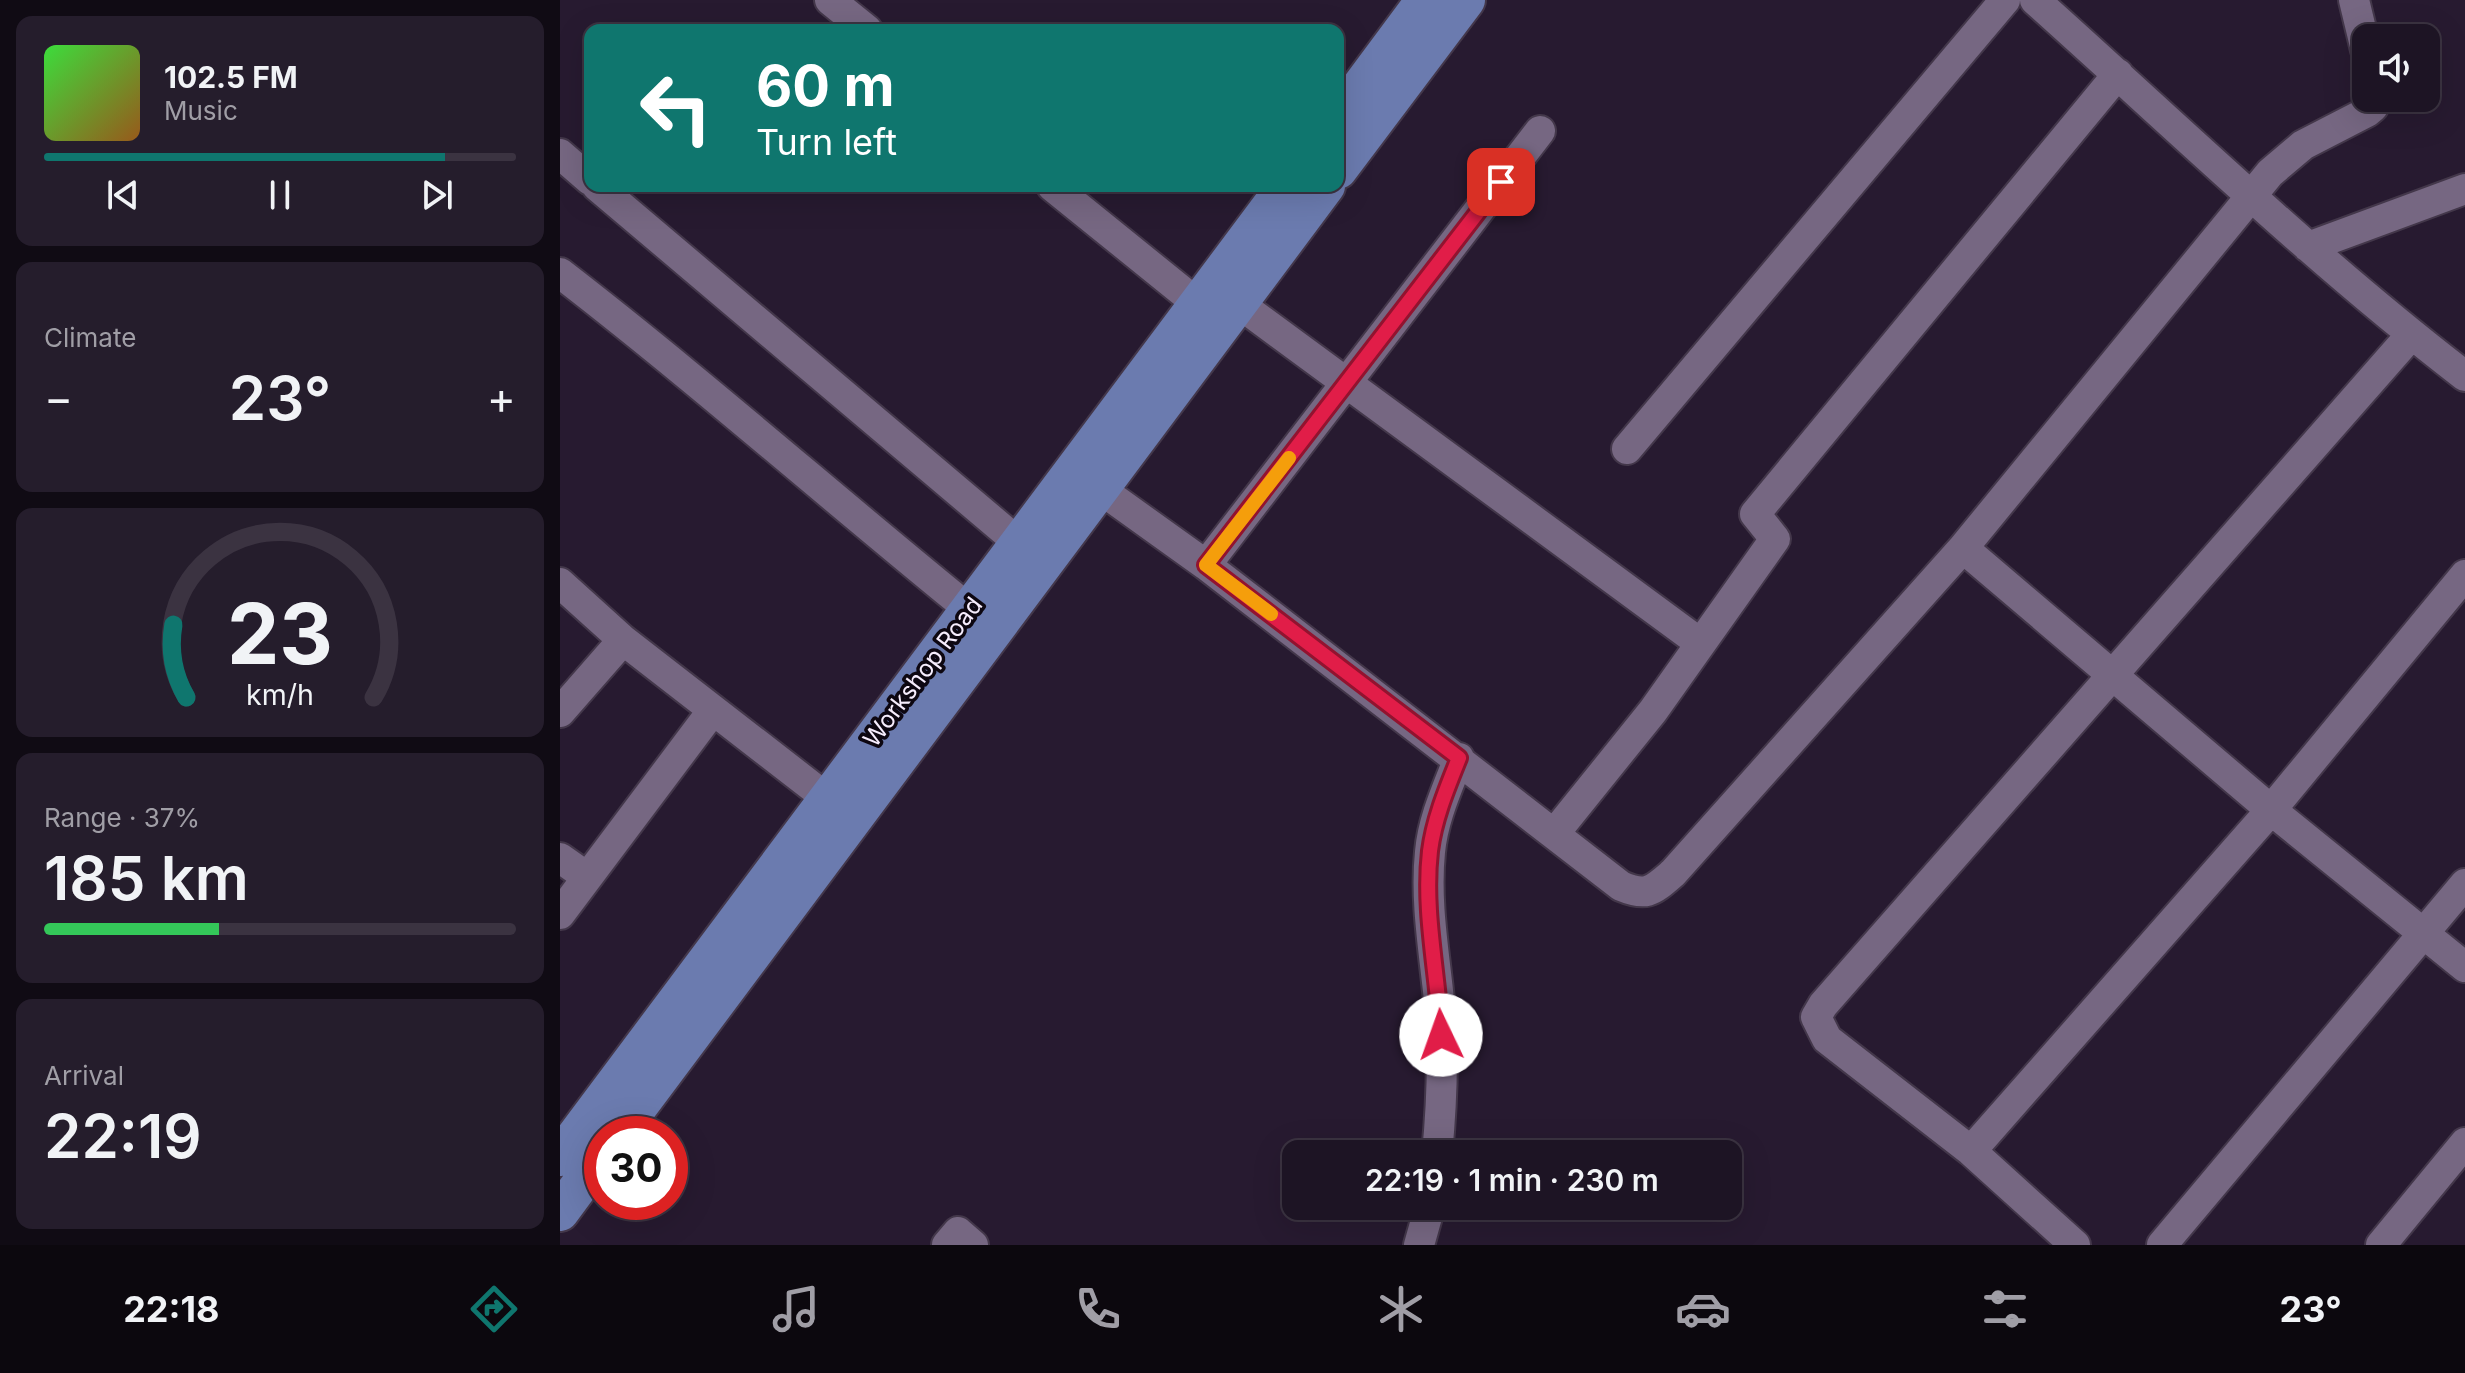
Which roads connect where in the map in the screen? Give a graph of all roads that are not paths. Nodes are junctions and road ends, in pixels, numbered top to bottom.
1 (830, 0) edge
2 (1425, 0) edge
3 (1466, 0) edge
4 (2005, 0) edge
5 (2035, 0) edge
6 (2354, 0) edge
7 (860, 24) edge
8 (2360, 24) edge
9 (2118, 74) junction
10 (1344, 109) edge
11 (2367, 112) edge
12 (1540, 131) dead end
13 (560, 154) edge
14 (1344, 162) edge
15 (584, 175) edge
16 (2465, 189) edge
17 (604, 192) edge
18 (1059, 192) edge
19 (1282, 192) edge
20 (1321, 192) edge
21 (2251, 196) junction
22 (2308, 247) junction
23 (560, 273) edge
24 (1238, 303) junction
25 (1198, 304) junction
26 (2411, 335) junction
27 (2465, 376) edge
28 (1347, 382) junction
29 (1627, 449) dead end
30 (1100, 489) junction
31 (1019, 543) junction
32 (1963, 548) junction
33 (1206, 565) junction
34 (2465, 575) edge
35 (560, 583) edge
36 (970, 610) junction
37 (623, 640) junction
38 (1700, 643) junction
39 (2112, 675) junction
40 (713, 710) junction
41 (560, 712) edge
42 (1459, 758) junction
43 (828, 799) junction
44 (2271, 810) junction
45 (1554, 834) junction
46 (560, 858) edge
47 (587, 877) junction
48 (2465, 884) edge
49 (560, 914) edge
50 (2424, 931) junction
51 (2465, 967) edge
52 (631, 1116) edge
53 (1438, 1140) edge
54 (2465, 1143) edge
55 (1971, 1151) junction
56 (560, 1157) edge
57 (584, 1179) edge
58 (560, 1212) edge
59 (1426, 1220) edge
60 (947, 1245) edge
61 (973, 1245) edge
62 (1419, 1245) edge
63 (2075, 1245) edge
64 (2162, 1245) edge
65 (2381, 1245) edge

1 - 7 street
2 - 10 main road
3 - 14 main road
4 - 29 street
5 - 9 street
6 - 8 street
9 - 21 street
9 - 38 street
11 - 21 street
12 - 28 street
13 - 15 street
16 - 22 street
17 - 31 street
18 - 25 street
19 - 25 main road, Workshop Road
20 - 24 main road, Workshop Road
21 - 22 street
21 - 32 street
22 - 26 street
23 - 36 street
24 - 28 street
24 - 30 main road, Workshop Road
25 - 31 main road, Workshop Road
26 - 27 street
26 - 39 street
28 - 33 street
28 - 38 street
30 - 33 street
30 - 52 main road, Workshop Road
31 - 36 main road, Workshop Road
32 - 39 street
32 - 45 street
33 - 42 street
34 - 44 street
35 - 37 street
36 - 43 main road, Workshop Road
37 - 40 street
37 - 41 street
38 - 45 street
39 - 44 street
39 - 55 street
40 - 43 street
40 - 47 street
42 - 45 street
42 - 53 street
43 - 56 main road, Workshop Road
44 - 50 street
44 - 55 street
46 - 47 street
47 - 49 street
48 - 50 street
50 - 51 street
50 - 64 street
54 - 65 street
55 - 63 street
57 - 58 main road
59 - 62 street
60 - 61 street

